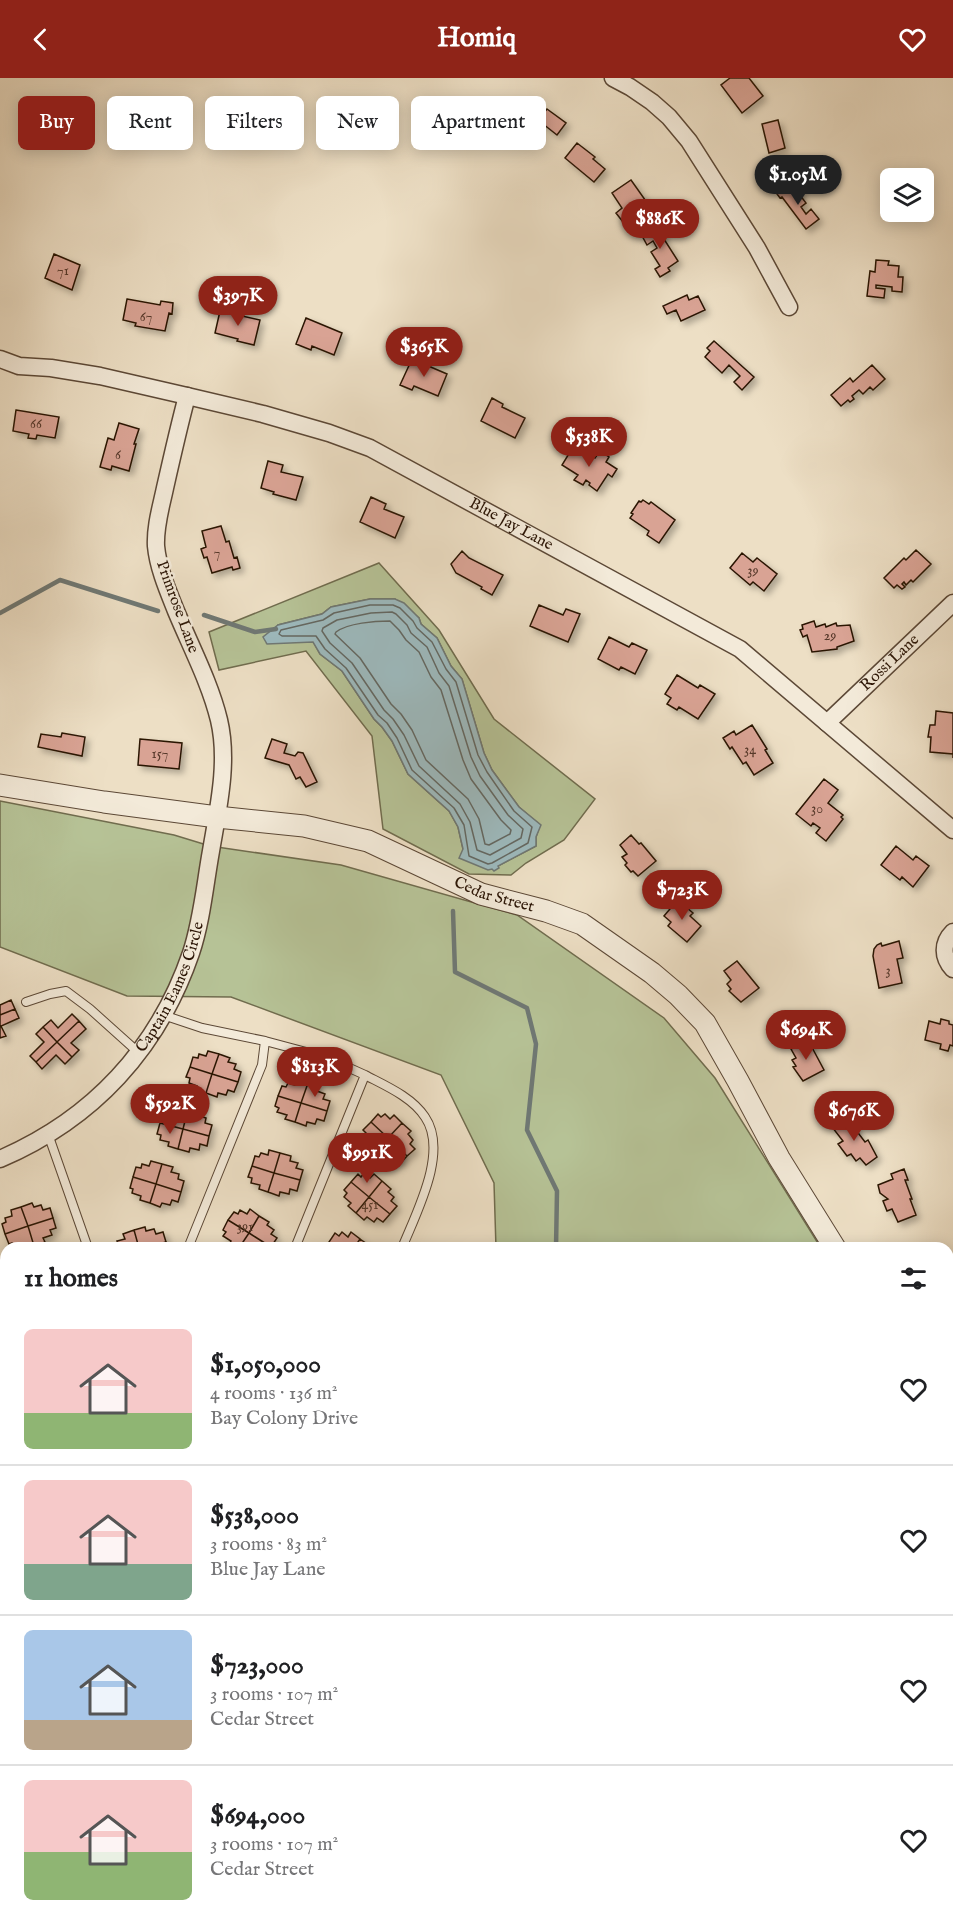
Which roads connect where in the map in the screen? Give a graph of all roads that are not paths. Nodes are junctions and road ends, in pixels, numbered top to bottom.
1 (613, 78) edge
2 (789, 307) dead end
3 (0, 359) edge
4 (187, 396) junction
5 (953, 603) edge
6 (827, 723) junction
7 (0, 785) edge
8 (217, 817) junction
9 (953, 830) edge
10 (953, 932) edge
11 (953, 969) edge
12 (26, 1002) dead end
13 (163, 1015) junction
14 (265, 1041) junction
15 (139, 1053) junction
16 (365, 1075) junction
17 (48, 1134) junction
18 (0, 1159) edge
19 (86, 1242) edge
20 (190, 1242) edge
21 (297, 1242) edge
22 (404, 1242) edge
23 (831, 1242) edge

1 - 2 street
3 - 4 street, Blue Jay Lane
4 - 6 street, Blue Jay Lane
4 - 8 street, Primrose Lane
5 - 6 street, Rossi Lane
6 - 9 street, Blue Jay Lane
7 - 8 street, Cedar Street
8 - 13 street, Captain Eames Circle
8 - 23 street, Cedar Street
10 - 11 street
12 - 15 lane
13 - 14 lane
13 - 15 street, Captain Eames Circle
14 - 16 lane
14 - 20 lane
15 - 17 street, Captain Eames Circle
16 - 21 lane
16 - 22 lane
17 - 18 street, Captain Eames Circle
17 - 19 lane

